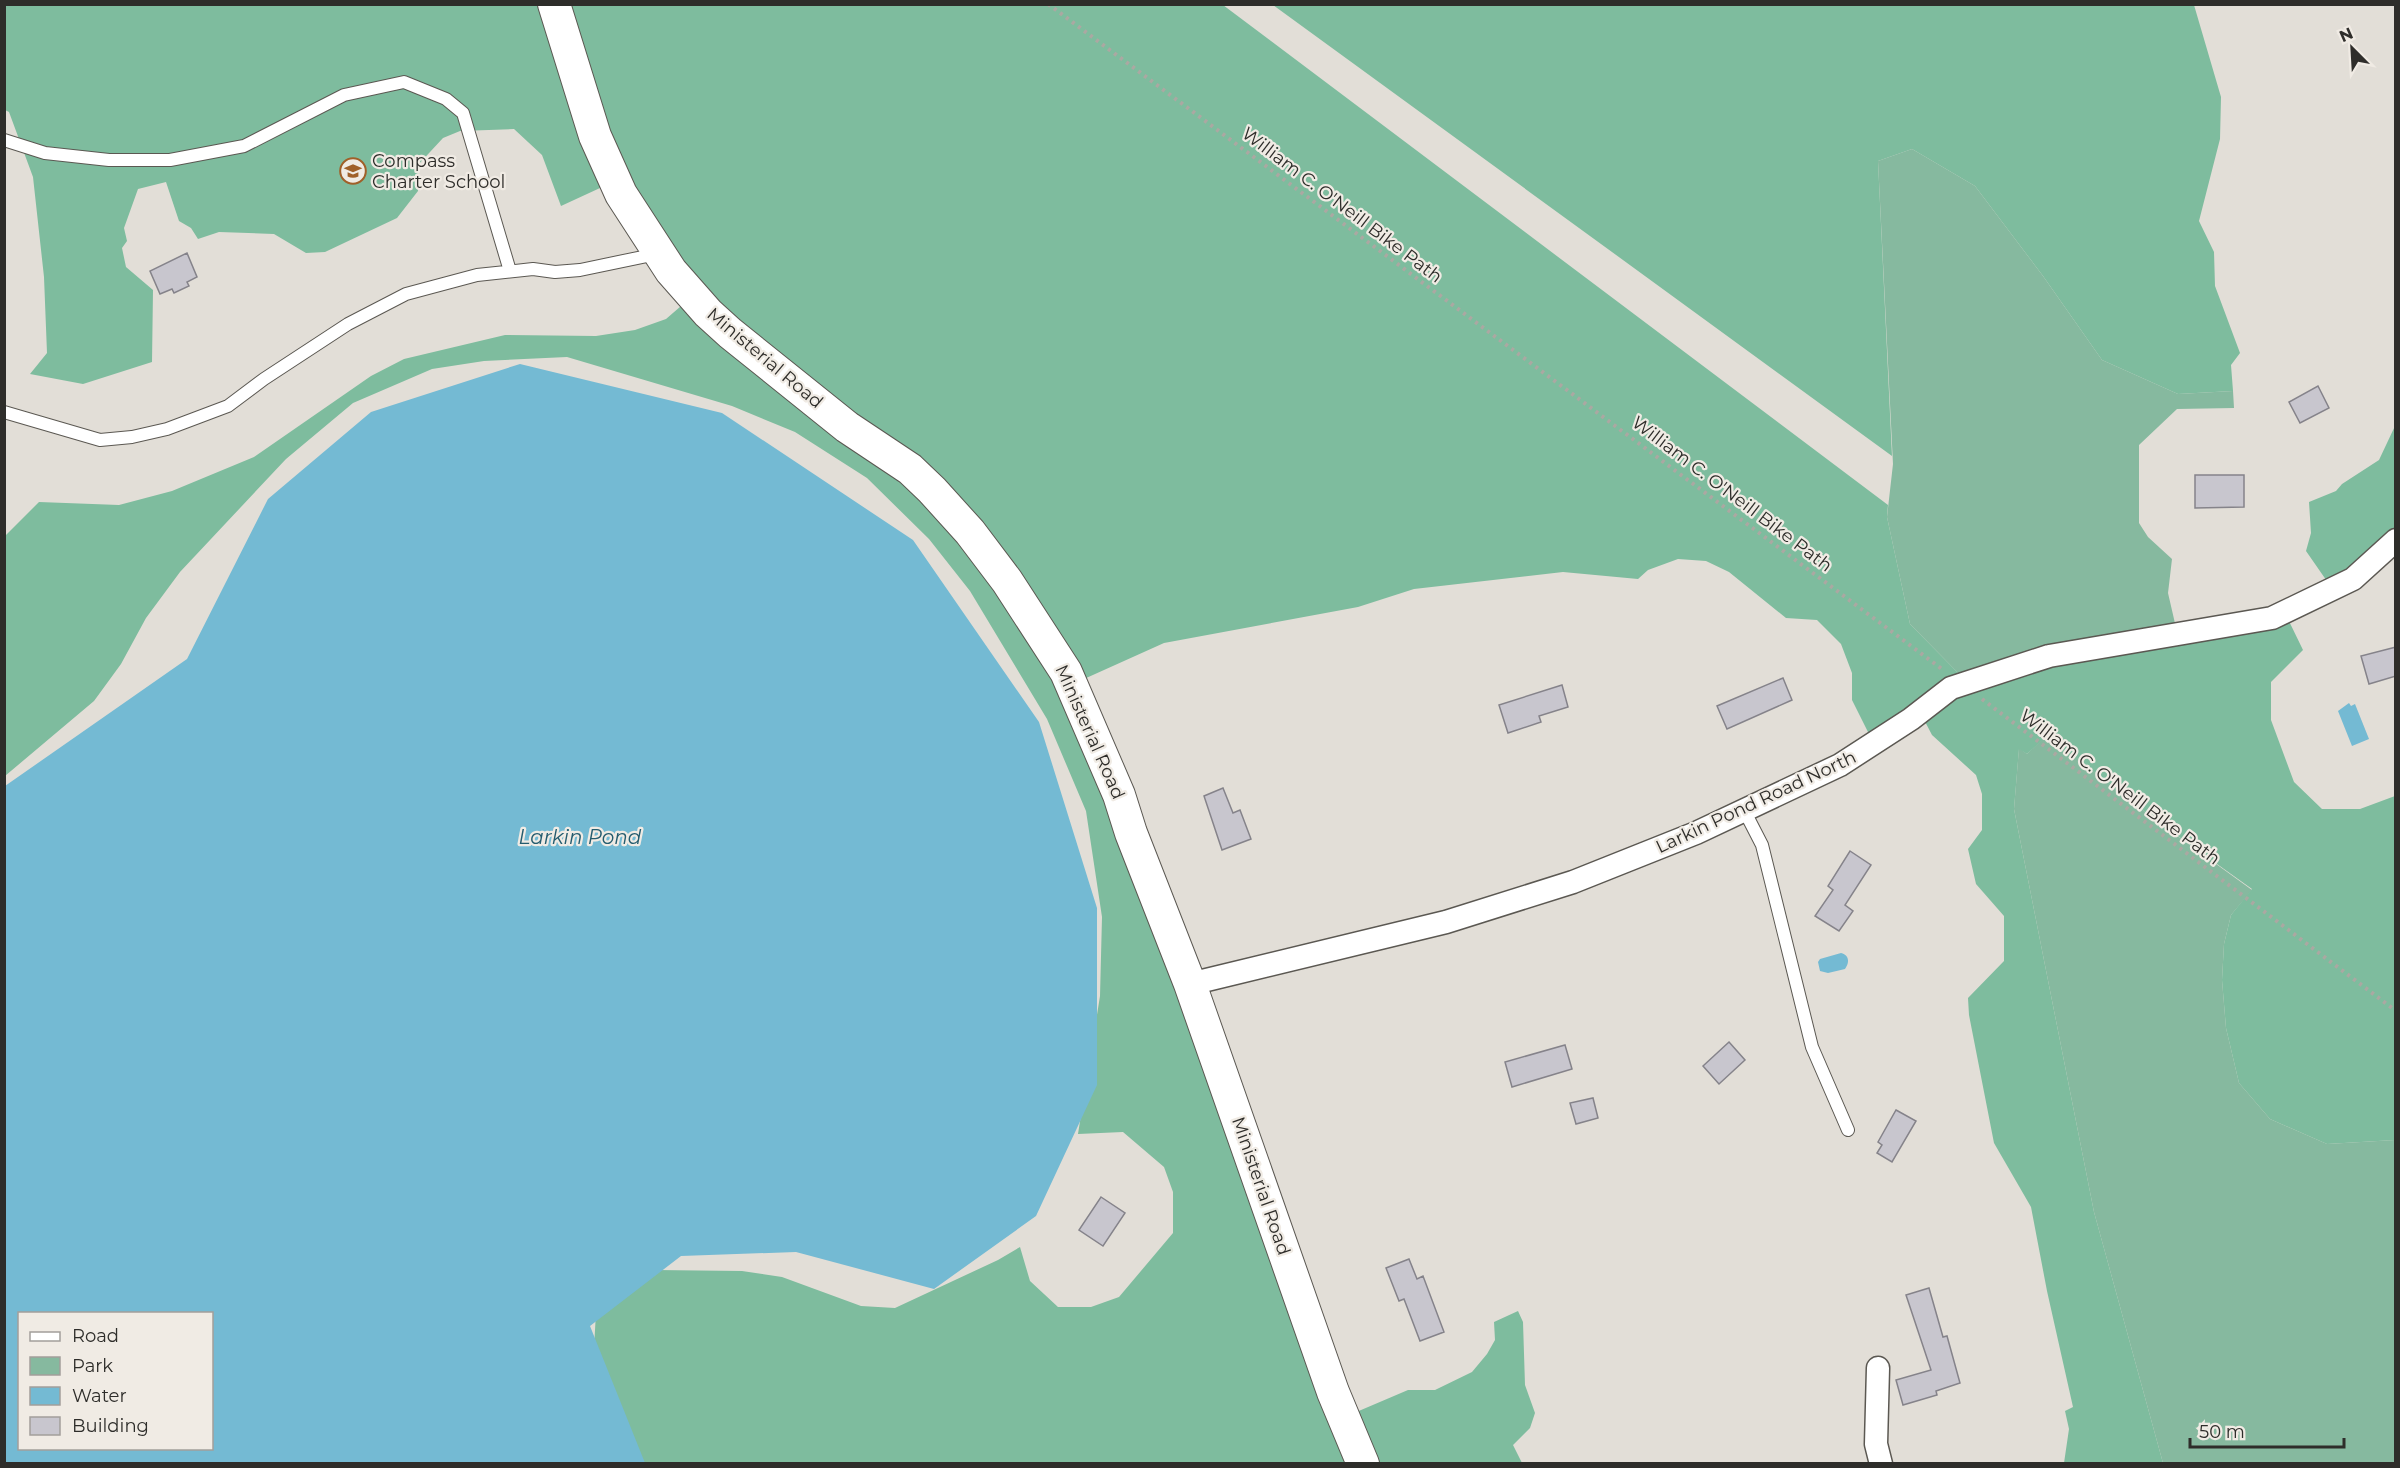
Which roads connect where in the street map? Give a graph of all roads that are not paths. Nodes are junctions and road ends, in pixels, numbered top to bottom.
1 (554, 4) edge
2 (4, 140) edge
3 (658, 254) junction
4 (510, 272) junction
5 (4, 412) edge
6 (2396, 540) edge
7 (1744, 810) junction
8 (1190, 984) junction
9 (1848, 1130) dead end
10 (1878, 1368) dead end
11 (1363, 1464) edge
12 (1881, 1464) edge

1 - 3 main road, Ministerial Road
2 - 4 lane
3 - 4 lane
3 - 8 main road, Ministerial Road
4 - 5 lane
6 - 7 street, Larkin Pond Road North
7 - 8 street, Larkin Pond Road North
7 - 9 lane
8 - 11 main road, Ministerial Road
10 - 12 street

